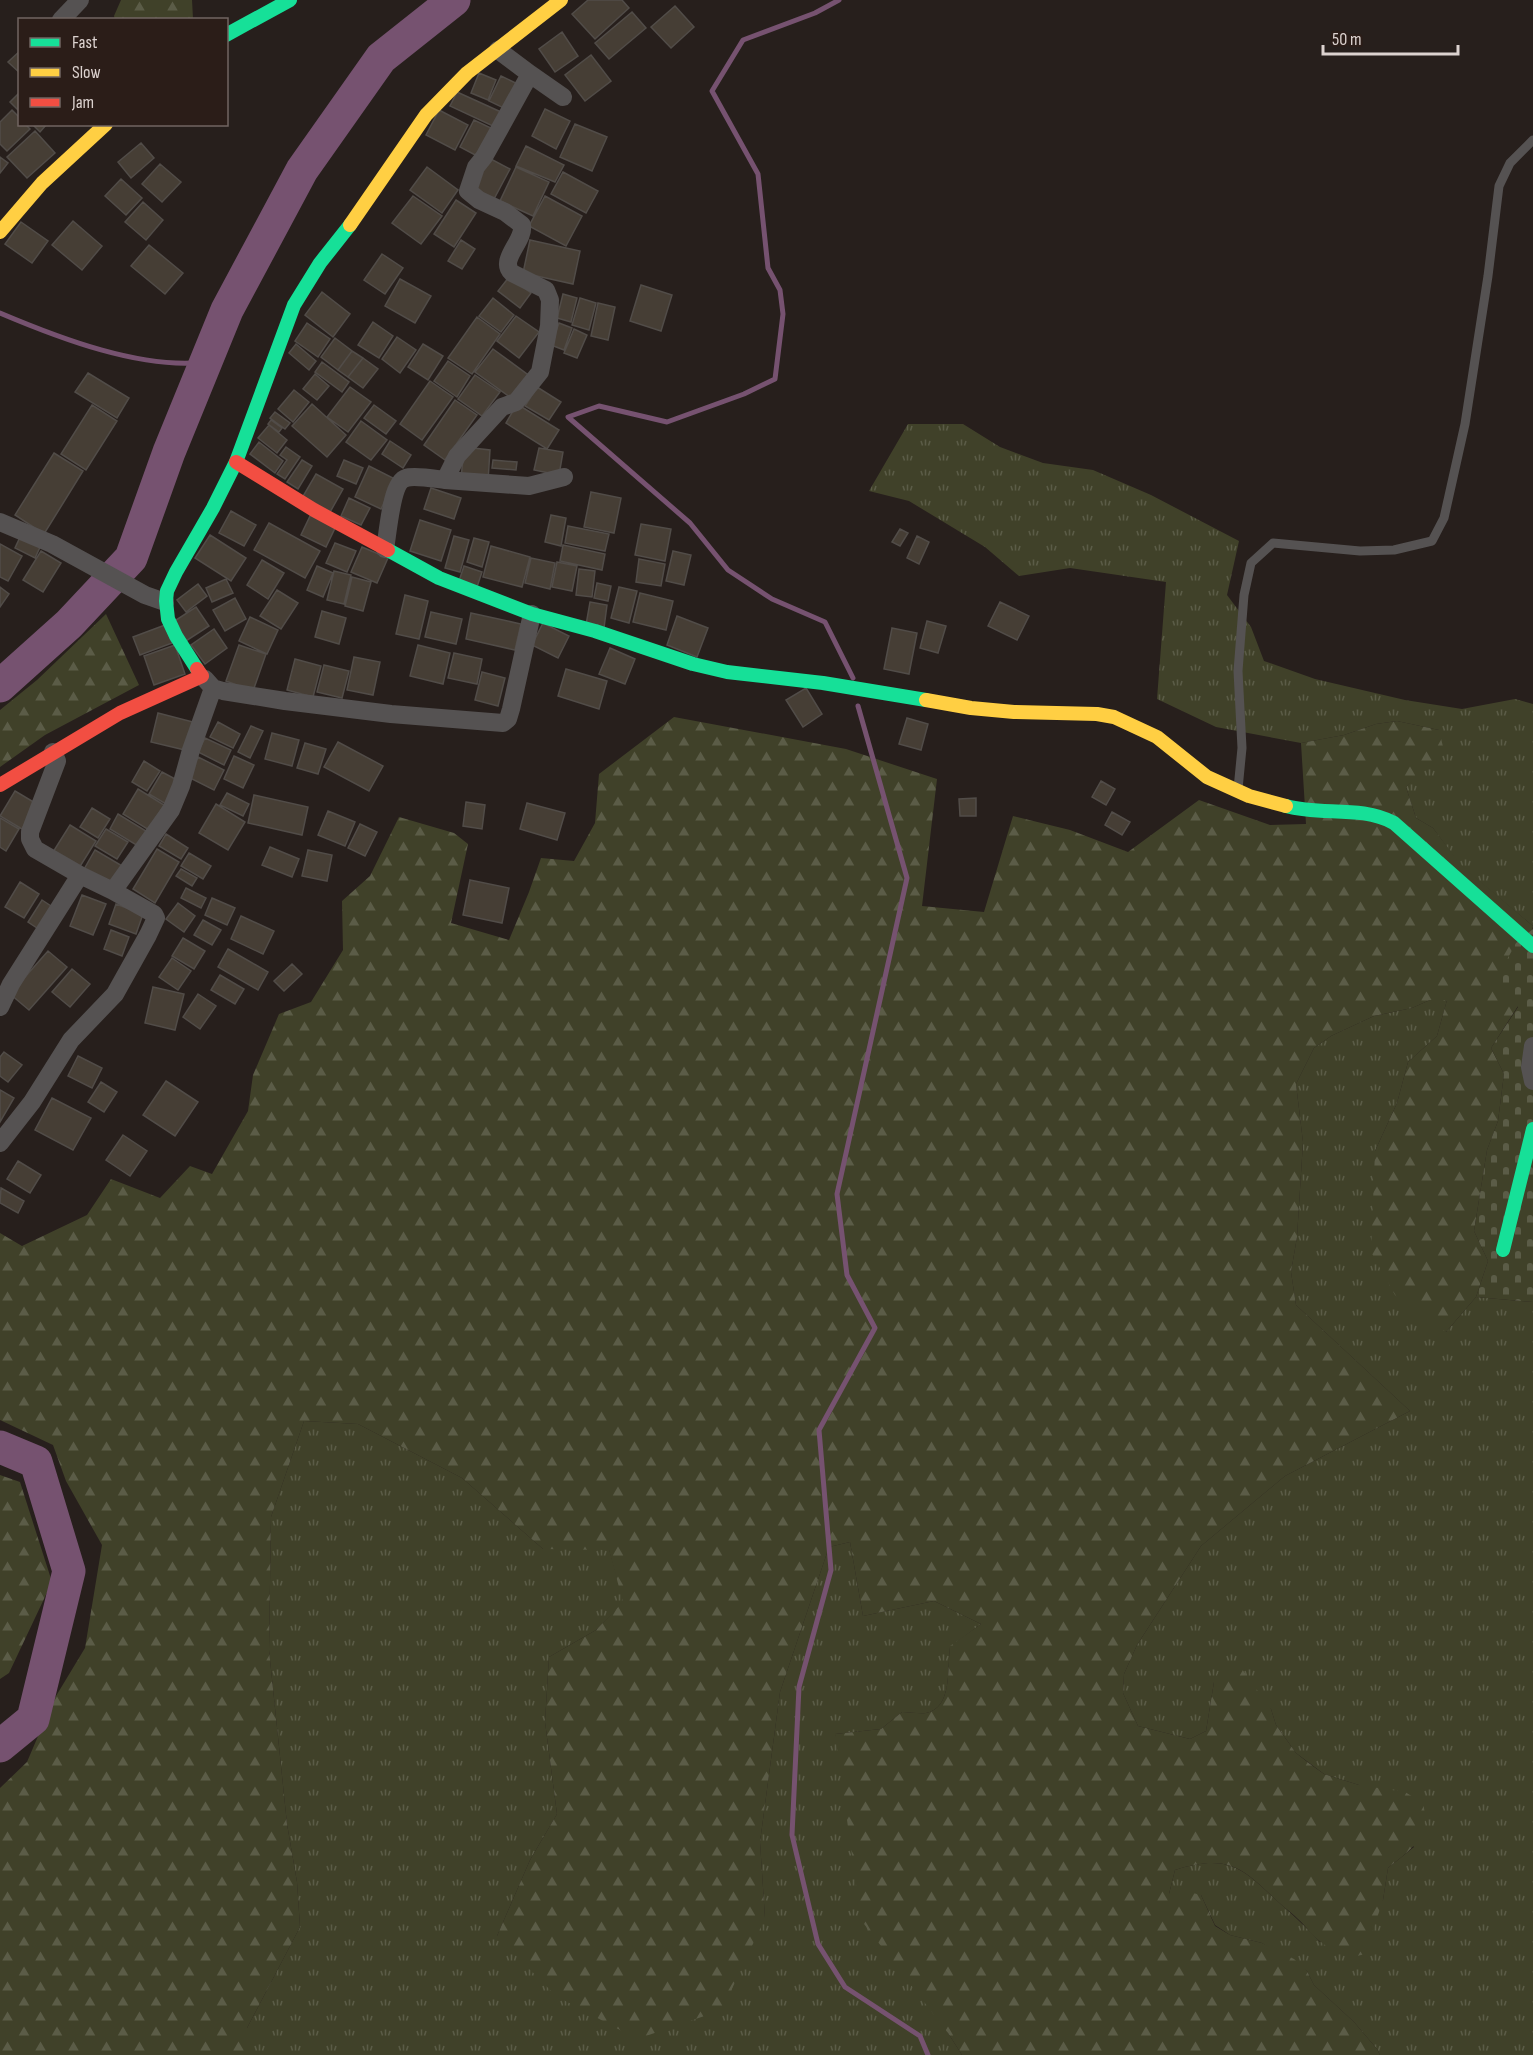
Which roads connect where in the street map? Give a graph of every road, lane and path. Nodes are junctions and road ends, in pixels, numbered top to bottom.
1 (80, 0) edge
2 (290, 0) edge
3 (561, 0) edge
4 (64, 18) edge
5 (228, 34) edge
6 (498, 50) junction
7 (530, 74) junction
8 (562, 97) dead end
9 (104, 126) edge
10 (1533, 140) edge
11 (0, 232) edge
12 (236, 462) junction
13 (564, 477) dead end
14 (445, 480) junction
15 (0, 522) edge
16 (386, 549) junction
17 (165, 602) junction
18 (532, 614) junction
19 (208, 682) junction
20 (53, 752) junction
21 (0, 785) edge
22 (1238, 791) junction
23 (80, 875) junction
24 (113, 891) junction
25 (1533, 946) edge
26 (0, 1007) edge
27 (1533, 1046) edge
28 (1533, 1082) edge
29 (1533, 1129) edge
30 (0, 1143) edge
31 (1503, 1250) dead end

1 - 4 street
2 - 5 street
3 - 6 street
6 - 7 street
6 - 12 street
7 - 8 street
7 - 14 street
9 - 11 street
10 - 22 lane
12 - 16 street
12 - 17 street
13 - 14 street
14 - 16 street
15 - 17 street
16 - 18 street
17 - 19 street
18 - 19 street
18 - 22 street
19 - 20 street
19 - 24 street
20 - 21 street
20 - 23 street
22 - 25 street
23 - 24 street
23 - 26 street
24 - 30 street
27 - 28 street
29 - 31 street

